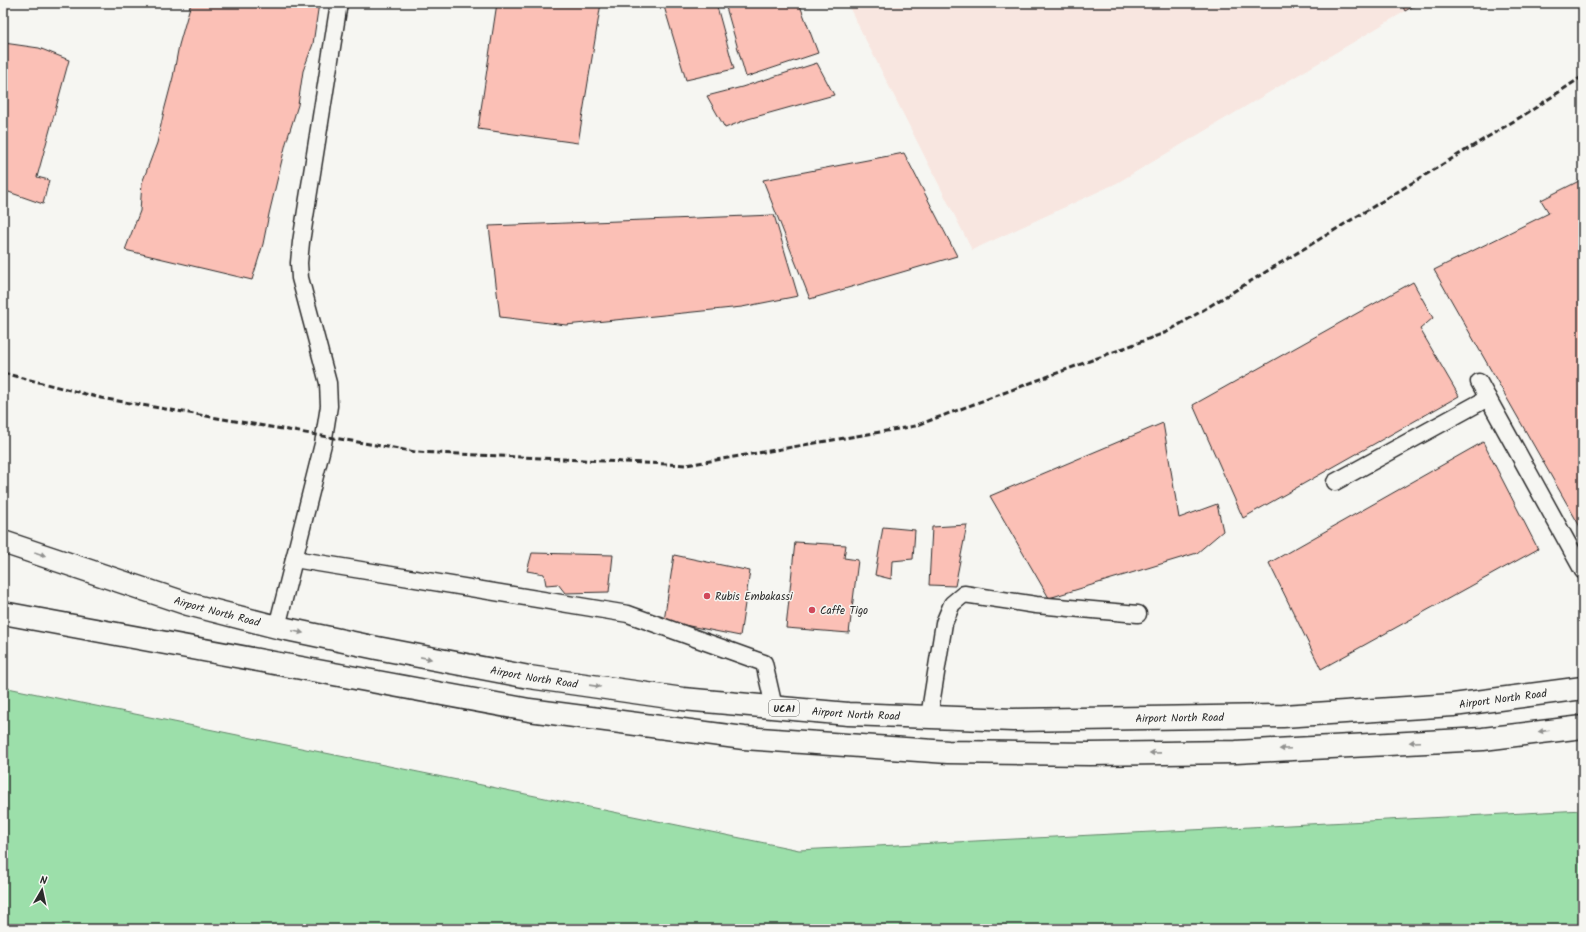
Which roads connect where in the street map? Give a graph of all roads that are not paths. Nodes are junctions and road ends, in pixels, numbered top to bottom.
1 (339, 3) edge
2 (1479, 382) dead end
3 (1488, 398) junction
4 (1335, 482) dead end
5 (3, 542) edge
6 (294, 559) junction
7 (1583, 571) edge
8 (3, 613) edge
9 (1138, 614) dead end
10 (277, 627) junction
11 (1583, 688) edge
12 (774, 707) junction
13 (929, 717) junction
14 (1583, 727) edge

1 - 6 lane
2 - 3 lane
3 - 4 lane
3 - 7 lane
5 -> 10 main road, Airport North Road / UCA1
6 - 10 lane
6 - 12 lane
14 -> 8 main road
9 - 13 lane
10 -> 12 main road, Airport North Road / UCA1
11 - 13 main road, Airport North Road / UCA1
12 - 13 main road, Airport North Road / UCA1

